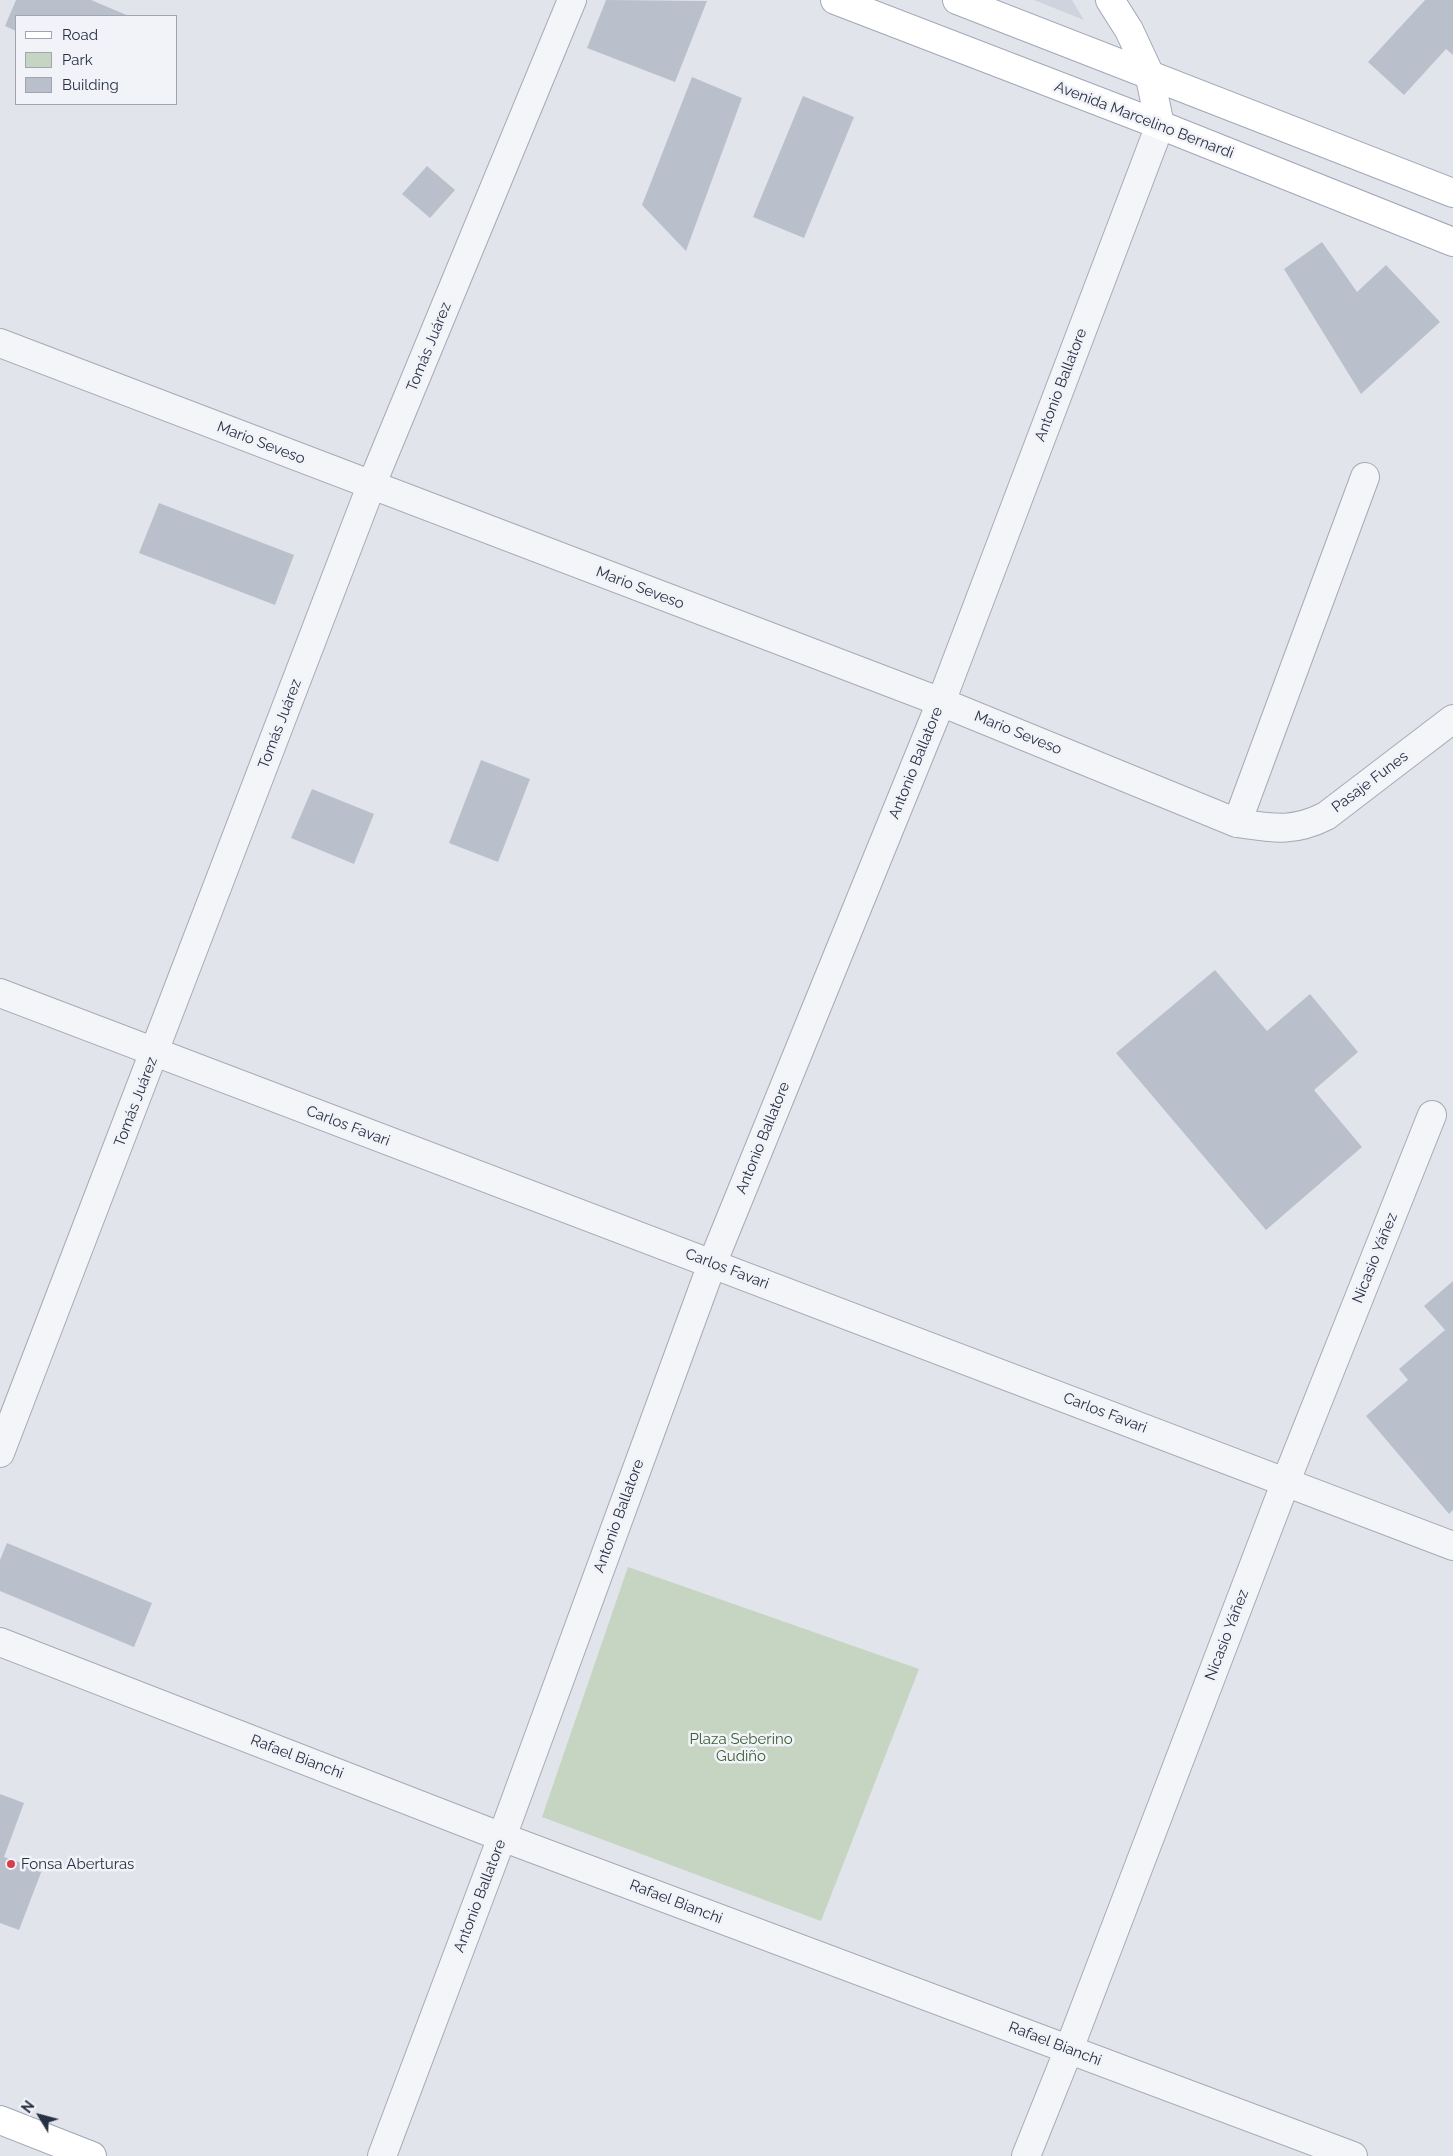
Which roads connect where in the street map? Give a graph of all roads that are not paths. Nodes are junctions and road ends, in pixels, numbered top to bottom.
1 (572, 0) edge
2 (835, 0) edge
3 (957, 0) edge
4 (1110, 0) edge
5 (1149, 74) junction
6 (1160, 125) junction
7 (1453, 193) edge
8 (1453, 242) edge
9 (0, 343) edge
10 (1365, 477) dead end
11 (371, 486) junction
12 (941, 702) junction
13 (1453, 719) edge
14 (1237, 823) junction
15 (1279, 829) joint
16 (0, 993) edge
17 (155, 1052) junction
18 (1432, 1115) dead end
19 (712, 1264) junction
20 (0, 1452) edge
21 (1286, 1481) junction
22 (1453, 1546) edge
23 (0, 1642) edge
24 (502, 1837) junction
25 (1069, 2049) junction
26 (0, 2120) edge
27 (92, 2156) edge
28 (382, 2156) edge
29 (1026, 2156) edge
30 (1353, 2156) edge

1 - 11 street, Tomás Juárez
2 - 6 main road, Avenida Marcelino Bernardi
3 - 5 main road
4 - 5 main road
5 - 6 main road
5 - 7 main road
6 - 8 main road, Avenida Marcelino Bernardi
6 - 12 street, Antonio Ballatore
9 - 11 street, Mario Seveso
10 - 14 street
11 - 12 street, Mario Seveso
11 - 17 street, Tomás Juárez
12 - 14 street, Mario Seveso
12 - 19 street, Antonio Ballatore
13 - 15 street, Pasaje Funes
14 - 15 street, Mario Seveso
16 - 17 street, Carlos Favari
17 - 19 street, Carlos Favari
17 - 20 street, Tomás Juárez
18 - 21 street, Nicasio Yáñez
19 - 21 street, Carlos Favari
19 - 24 street, Antonio Ballatore
21 - 22 street, Carlos Favari
21 - 25 street, Nicasio Yáñez
23 - 24 street, Rafael Bianchi
24 - 25 street, Rafael Bianchi
24 - 28 street, Antonio Ballatore
25 - 29 street, Nicasio Yáñez
25 - 30 street, Rafael Bianchi
26 - 27 main road

